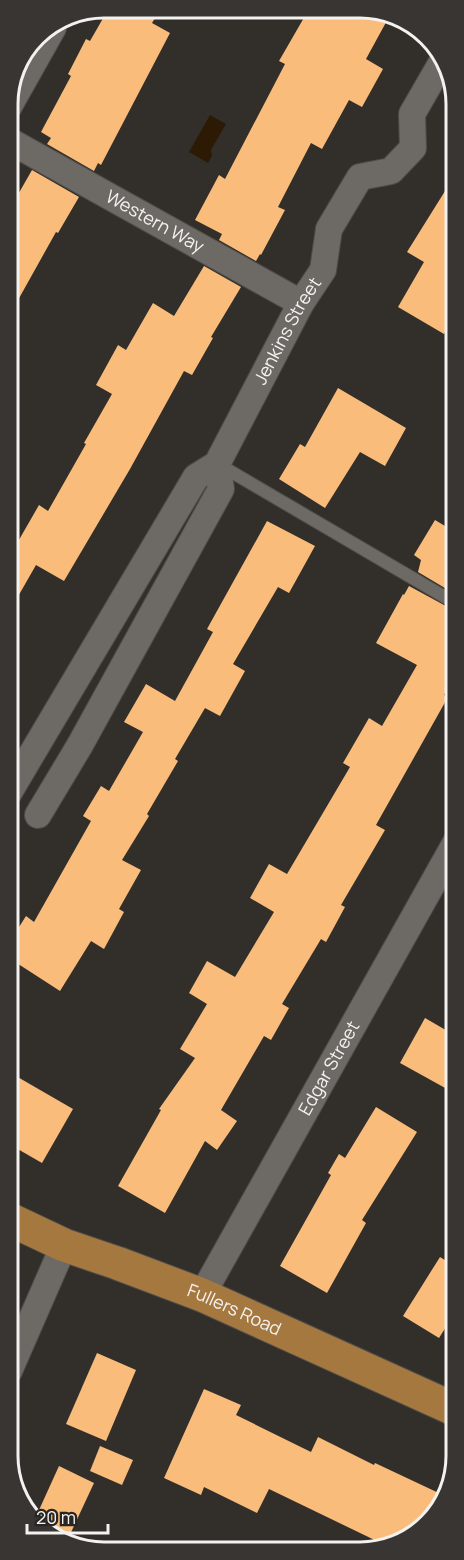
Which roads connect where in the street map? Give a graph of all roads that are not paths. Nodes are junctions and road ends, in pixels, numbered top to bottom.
1 (46, 40) edge
2 (438, 69) edge
3 (20, 86) edge
4 (18, 146) edge
5 (301, 303) junction
6 (217, 464) junction
7 (446, 598) edge
8 (18, 779) edge
9 (38, 815) dead end
10 (446, 860) edge
11 (18, 1223) edge
12 (64, 1245) junction
13 (202, 1295) junction
14 (18, 1350) edge
15 (446, 1405) edge

1 - 3 street
2 - 5 street, Jenkins Street
4 - 5 street, Western Way
5 - 6 street, Jenkins Street
6 - 7 lane
6 - 8 street, Jenkins Street
6 - 9 street
10 - 13 street, Edgar Street
11 - 12 main road, Fullers Road
12 - 13 main road, Fullers Road
12 - 14 street
13 - 15 main road, Fullers Road

